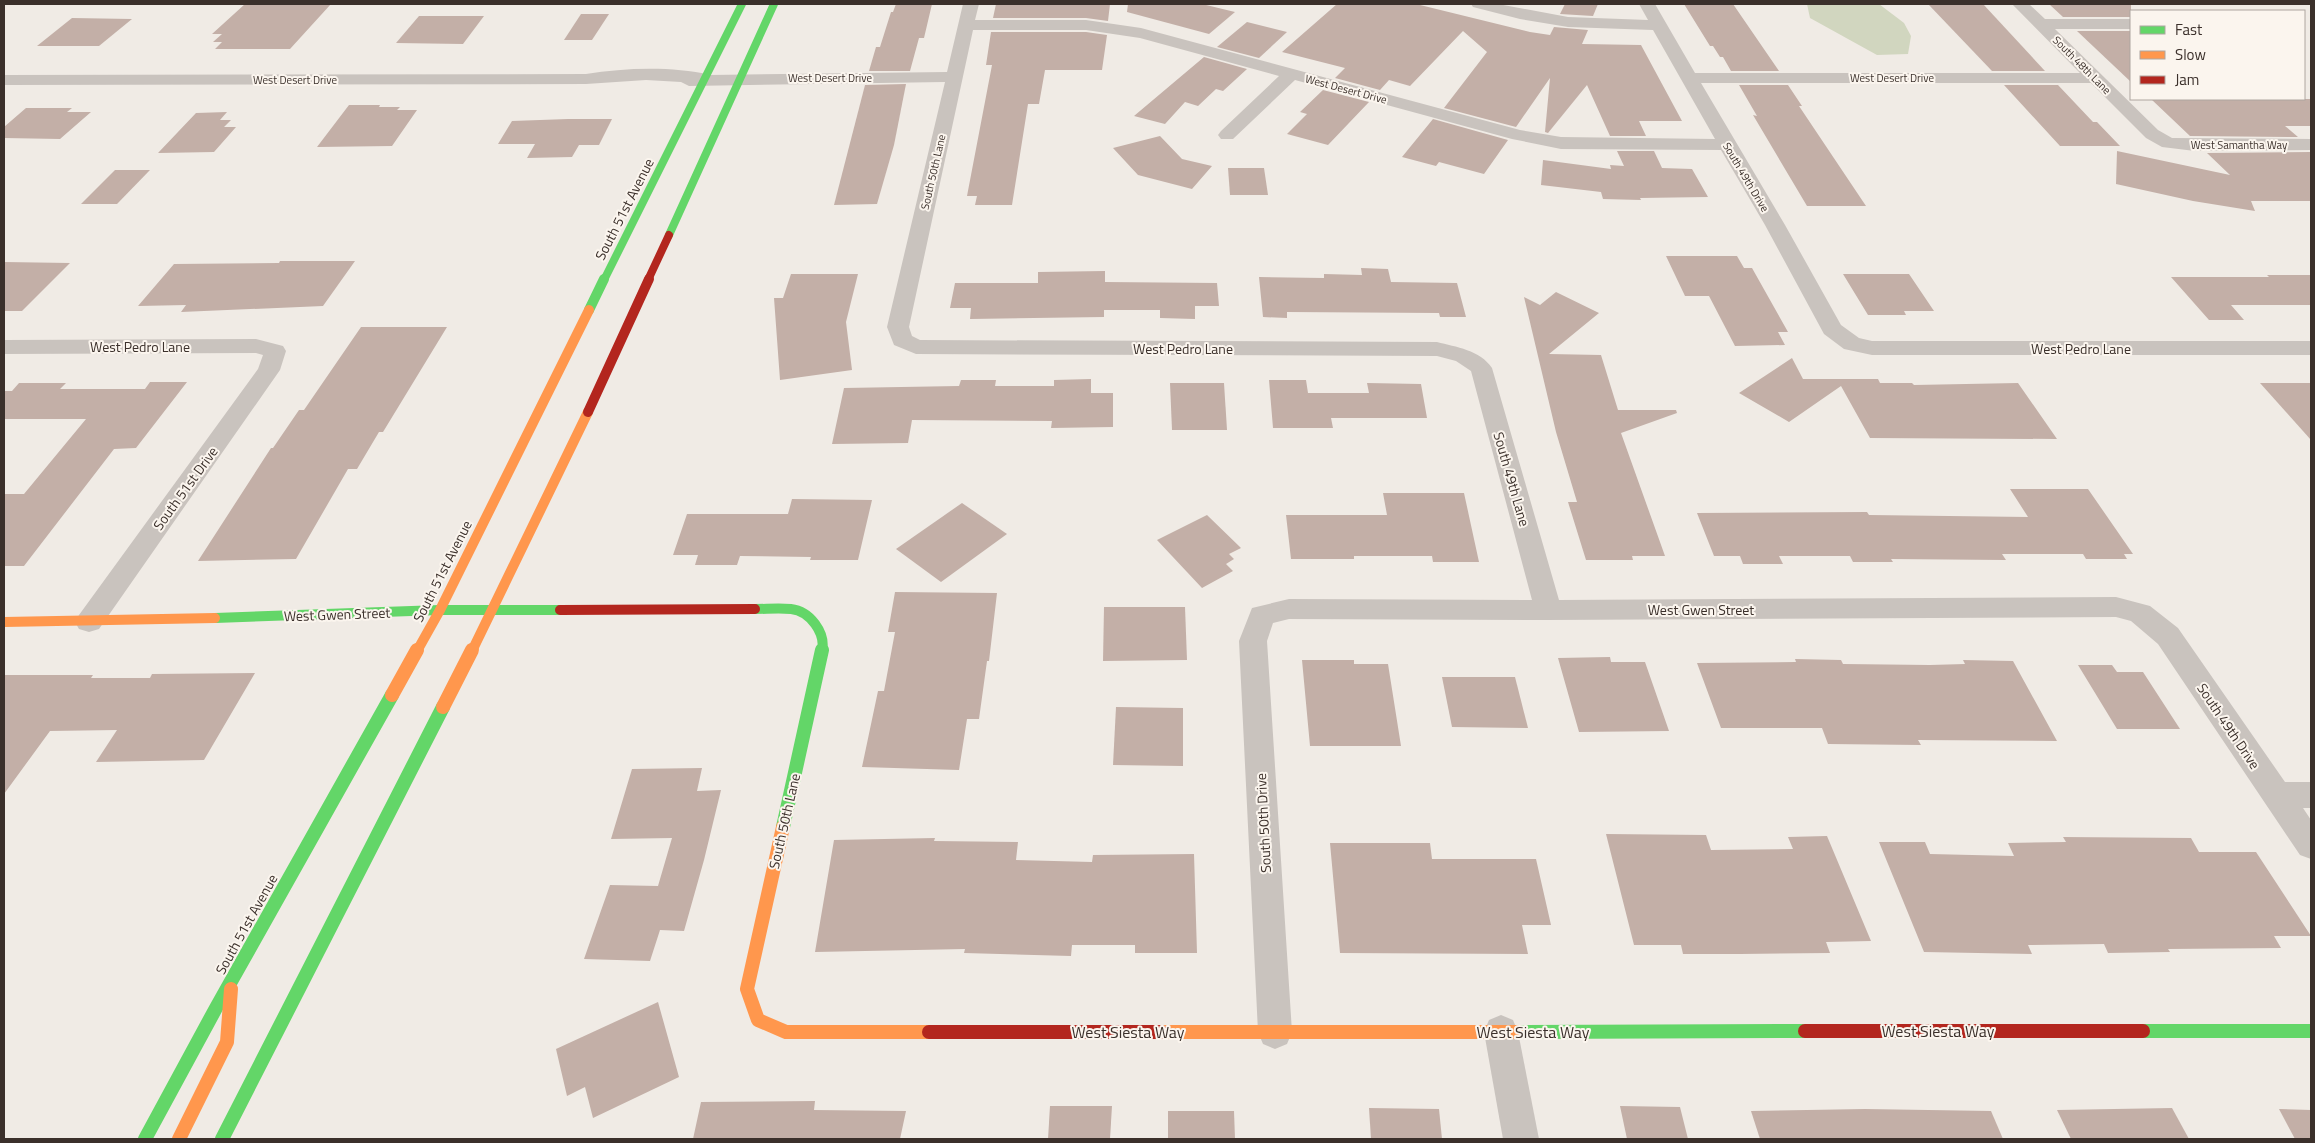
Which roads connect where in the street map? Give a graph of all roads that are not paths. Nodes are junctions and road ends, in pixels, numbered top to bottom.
1 (742, 4) edge
2 (774, 4) edge
3 (970, 4) edge
4 (1479, 4) edge
5 (1647, 4) edge
6 (2020, 4) edge
7 (2041, 24) junction
8 (2130, 24) edge
9 (965, 25) junction
10 (1659, 25) junction
11 (1291, 74) junction
12 (954, 77) junction
13 (1689, 78) junction
14 (2096, 78) junction
15 (706, 79) junction
16 (740, 79) junction
17 (4, 80) edge
18 (1227, 135) dead end
19 (2168, 143) joint
20 (1727, 145) junction
21 (2311, 145) edge
22 (902, 340) joint
23 (1852, 344) joint
24 (4, 347) edge
25 (2311, 348) edge
26 (276, 351) joint
27 (1464, 356) joint
28 (440, 610) junction
29 (493, 610) junction
30 (1548, 610) junction
31 (2140, 613) joint
32 (1262, 614) joint
33 (4, 622) edge
34 (88, 622) junction
35 (816, 623) joint
36 (2277, 795) junction
37 (2311, 795) edge
38 (2311, 845) edge
39 (231, 980) junction
40 (758, 1020) joint
41 (2311, 1030) edge
42 (1275, 1032) junction
43 (1501, 1032) junction
44 (145, 1139) edge
45 (179, 1139) edge
46 (222, 1139) edge
47 (1521, 1139) edge

1 - 15 main road, South 51st Avenue
2 - 16 main road
3 - 9 street, South 50th Lane
4 - 10 street
5 - 10 street, South 49th Drive
6 - 7 street, South 48th Lane
7 - 8 street
7 - 14 street, South 48th Lane
9 - 11 street, West Desert Drive
9 - 12 street, South 50th Lane
10 - 13 street, South 49th Drive
11 - 18 street
11 - 20 street, West Desert Drive
12 - 16 street, West Desert Drive
12 - 22 street, South 50th Lane
13 - 14 street, West Desert Drive
13 - 20 street, South 49th Drive
14 - 19 street, South 48th Lane
15 - 16 street, West Desert Drive
15 - 17 street, West Desert Drive
15 - 28 main road, South 51st Avenue
16 - 29 main road
19 - 21 street, West Samantha Way
20 - 23 street, South 49th Drive
22 - 27 street, West Pedro Lane
23 - 25 street, West Pedro Lane
24 - 26 street, West Pedro Lane
26 - 34 street, South 51st Drive
27 - 30 street, South 49th Lane
28 - 29 main road, West Gwen Street
28 - 34 main road, West Gwen Street
28 - 39 main road, South 51st Avenue
29 - 35 main road, West Gwen Street
29 - 46 main road
30 - 31 street, West Gwen Street
30 - 32 street, West Gwen Street
31 - 36 street, South 49th Drive
32 - 42 street, South 50th Drive
33 - 34 main road, West Gwen Street
35 - 40 main road, South 50th Lane
36 - 37 street
36 - 38 street, South 49th Drive
39 - 44 main road, South 51st Avenue
39 - 45 main road
40 - 42 main road, West Siesta Way
41 - 43 main road, West Siesta Way
42 - 43 main road, West Siesta Way
43 - 47 street

